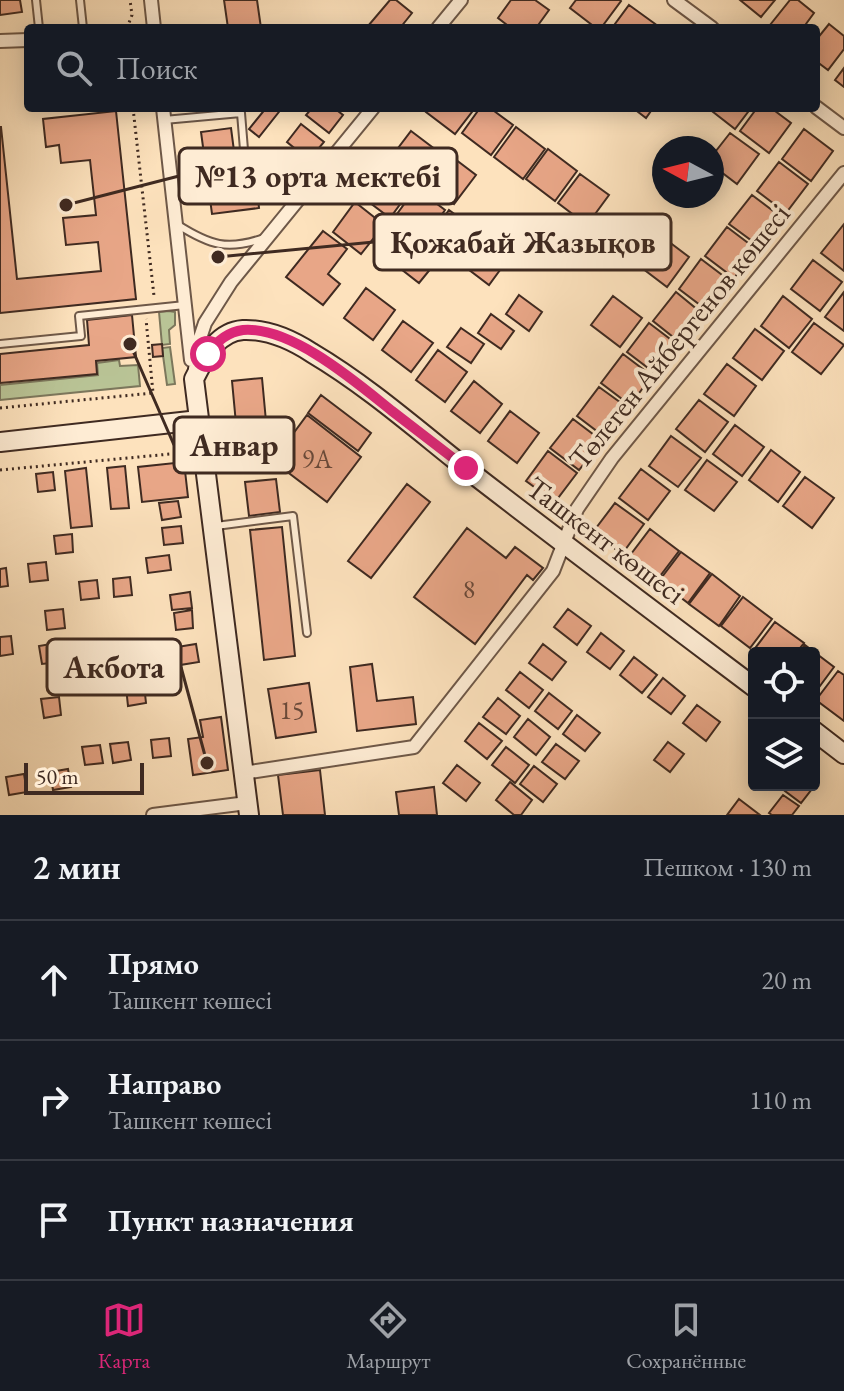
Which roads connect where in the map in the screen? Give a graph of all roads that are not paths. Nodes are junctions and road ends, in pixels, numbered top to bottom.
1 (36, 0) edge
2 (80, 0) edge
3 (151, 0) edge
4 (461, 0) edge
5 (674, 0) edge
6 (39, 24) edge
7 (83, 24) edge
8 (154, 24) edge
9 (441, 24) edge
10 (707, 24) edge
11 (24, 40) edge
12 (0, 41) edge
13 (820, 110) edge
14 (370, 112) edge
15 (163, 114) edge
16 (844, 128) edge
17 (245, 162) dead end
18 (844, 173) edge
19 (176, 224) junction
20 (268, 237) junction
21 (185, 305) junction
22 (0, 344) edge
23 (194, 379) junction
24 (199, 420) junction
25 (0, 442) edge
26 (212, 526) junction
27 (564, 544) junction
28 (307, 633) dead end
29 (748, 682) edge
30 (820, 736) edge
31 (844, 754) edge
32 (243, 773) junction
33 (248, 809) edge
34 (153, 815) edge

1 - 6 lane
2 - 7 lane
3 - 8 street
4 - 9 street
5 - 10 street
11 - 12 street
13 - 16 street
14 - 20 street
15 - 17 lane
15 - 19 street
18 - 27 street, Төлеген Айбергенов көшесі
19 - 20 lane
19 - 21 street
20 - 23 street
21 - 22 lane
21 - 23 street
23 - 24 main road
23 - 27 main road, Ташкент көшесі
24 - 25 main road
24 - 26 main road
26 - 28 lane
26 - 32 main road
27 - 29 main road, Ташкент көшесі
27 - 32 street, Төлеген Айбергенов көшесі
30 - 31 main road
32 - 33 main road
33 - 34 street

